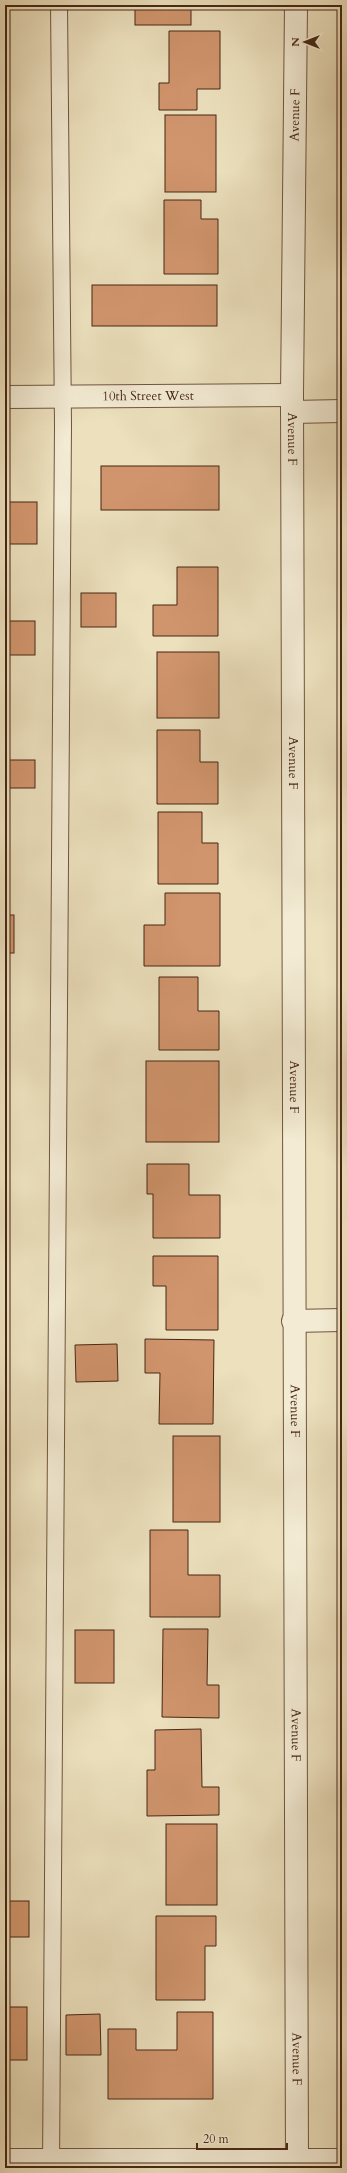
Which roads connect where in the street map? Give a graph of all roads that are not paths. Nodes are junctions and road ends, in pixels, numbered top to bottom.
1 (59, 5) edge
2 (296, 5) edge
3 (5, 397) edge
4 (63, 397) junction
5 (292, 403) junction
6 (342, 411) edge
7 (342, 1320) edge
8 (293, 1321) junction
9 (5, 2160) edge
10 (342, 2160) edge
11 (51, 2164) edge
12 (296, 2164) edge

1 - 4 lane
2 - 5 street, Avenue F
3 - 4 street, 10th Street West
4 - 5 street, 10th Street West
4 - 11 lane
5 - 6 street, 10th Street West
5 - 8 street, Avenue F
7 - 8 street
8 - 12 street, Avenue F
9 - 11 street
10 - 12 street
11 - 12 street

